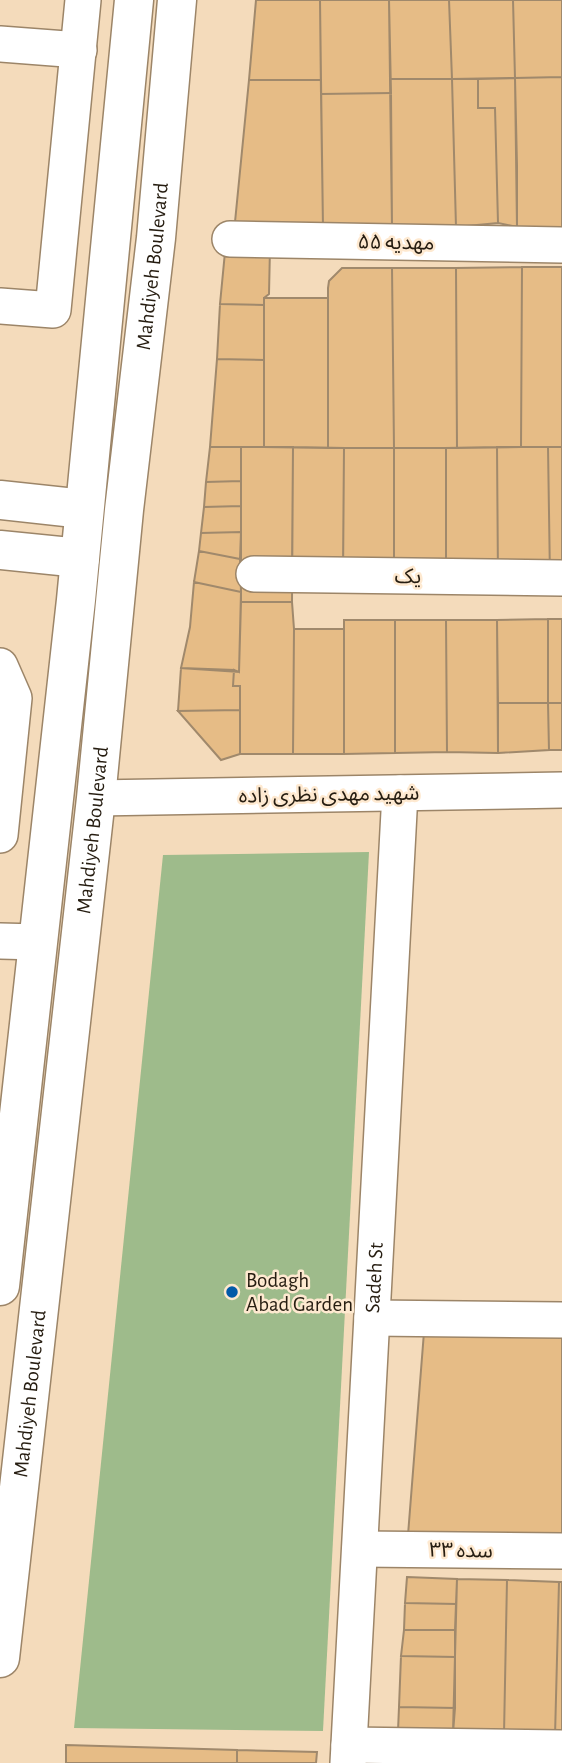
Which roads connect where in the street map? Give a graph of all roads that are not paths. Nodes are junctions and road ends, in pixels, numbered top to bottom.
1 (83, 0) edge
2 (134, 0) edge
3 (177, 0) edge
4 (0, 44) edge
5 (79, 50) junction
6 (230, 239) dead end
7 (562, 244) edge
8 (0, 306) edge
9 (0, 500) edge
10 (84, 509) junction
11 (0, 550) edge
12 (79, 558) junction
13 (254, 574) dead end
14 (562, 578) edge
15 (0, 666) edge
16 (3, 780) edge
17 (55, 781) junction
18 (562, 790) edge
19 (400, 793) junction
20 (96, 798) junction
21 (0, 835) edge
22 (0, 941) edge
23 (38, 942) junction
24 (0, 1284) edge
25 (372, 1318) junction
26 (562, 1320) edge
27 (360, 1549) junction
28 (562, 1551) edge
29 (0, 1658) edge
30 (562, 1748) edge
31 (349, 1754) edge

1 - 5 street
2 - 10 main road, Mahdiyeh Boulevard
3 - 20 main road, Mahdiyeh Boulevard
4 - 5 street
5 - 8 street
6 - 7 street, مهدیه ۵۵
9 - 10 main road
10 - 12 main road, Mahdiyeh Boulevard
11 - 12 main road
12 - 17 main road, Mahdiyeh Boulevard
13 - 14 street, یک
15 - 16 street
16 - 17 street
16 - 21 street
17 - 23 main road, Mahdiyeh Boulevard
18 - 19 street, شهید مهدی نظری زاده
19 - 20 street, شهید مهدی نظری زاده
19 - 25 street, Sadeh St
20 - 29 main road, Mahdiyeh Boulevard
22 - 23 street
23 - 24 main road, Mahdiyeh Boulevard
25 - 26 street
25 - 27 street, Sadeh St
27 - 28 street, سده ۳۳
27 - 31 street, Sadeh St
30 - 31 street

